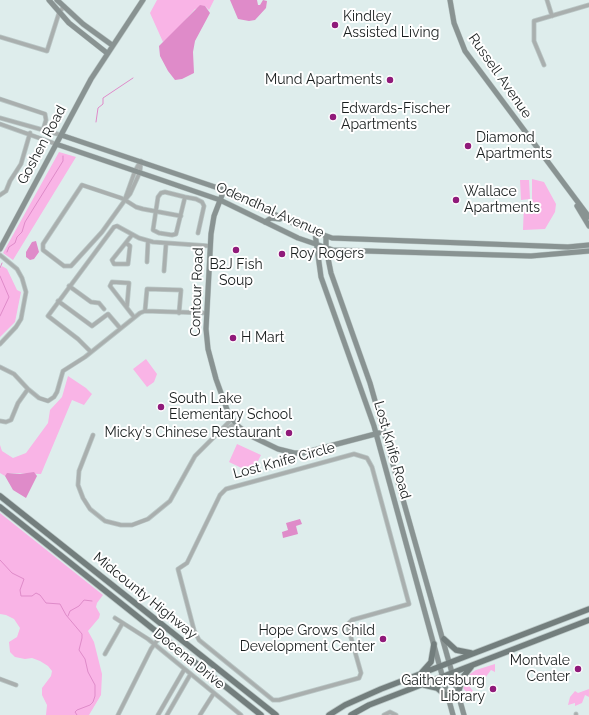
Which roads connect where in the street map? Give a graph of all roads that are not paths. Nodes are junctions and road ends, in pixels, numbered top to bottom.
1 (49, 0) edge
2 (57, 0) edge
3 (143, 0) edge
4 (450, 0) edge
5 (547, 0) edge
6 (589, 5) edge
7 (64, 6) junction
8 (59, 13) junction
9 (552, 16) junction
10 (0, 37) edge
11 (112, 45) junction
12 (107, 52) junction
13 (544, 65) dead end
14 (0, 99) edge
15 (0, 118) edge
16 (0, 124) edge
17 (43, 130) junction
18 (30, 133) junction
19 (61, 135) junction
20 (56, 144) junction
21 (141, 161) junction
22 (137, 172) junction
23 (560, 179) junction
24 (224, 190) junction
25 (0, 195) edge
26 (185, 197) junction
27 (125, 200) junction
28 (220, 200) junction
29 (155, 211) junction
30 (181, 216) junction
31 (589, 217) edge
32 (265, 222) junction
33 (300, 226) junction
34 (589, 226) edge
35 (315, 232) junction
36 (198, 233) dead end
37 (132, 234) junction
38 (326, 236) junction
39 (589, 239) edge
40 (148, 241) junction
41 (126, 243) junction
42 (166, 244) junction
43 (316, 245) junction
44 (589, 245) edge
45 (210, 246) junction
46 (583, 246) junction
47 (326, 248) junction
48 (0, 249) edge
49 (589, 252) edge
50 (0, 255) edge
51 (147, 262) dead end
52 (164, 271) dead end
53 (69, 286) junction
54 (58, 301) junction
55 (127, 306) junction
56 (104, 309) dead end
57 (145, 311) junction
58 (179, 313) junction
59 (206, 313) junction
60 (134, 317) junction
61 (120, 328) junction
62 (0, 344) edge
63 (91, 352) junction
64 (0, 367) edge
65 (28, 389) junction
66 (0, 420) edge
67 (234, 421) junction
68 (384, 431) junction
69 (376, 433) junction
70 (93, 435) dead end
71 (0, 496) edge
72 (0, 507) edge
73 (396, 554) joint
74 (589, 609) edge
75 (115, 618) dead end
76 (589, 620) edge
77 (122, 624) junction
78 (166, 628) junction
79 (160, 636) junction
80 (444, 639) junction
81 (154, 644) junction
82 (434, 644) junction
83 (478, 652) junction
84 (105, 654) dead end
85 (450, 663) junction
86 (474, 664) junction
87 (440, 667) junction
88 (184, 670) junction
89 (453, 673) junction
90 (190, 675) junction
91 (418, 675) junction
92 (443, 676) junction
93 (0, 680) edge
94 (16, 685) dead end
95 (422, 685) junction
96 (214, 693) junction
97 (458, 693) junction
98 (449, 698) junction
99 (118, 715) edge
100 (158, 715) edge
101 (167, 715) edge
102 (200, 715) edge
103 (241, 715) edge
104 (261, 715) edge
105 (276, 715) edge
106 (329, 715) edge
107 (351, 715) edge
108 (384, 715) edge
109 (396, 715) edge
110 (453, 715) edge
111 (464, 715) edge

1 - 8 street
2 - 7 street
3 - 11 street, Goshen Road
4 - 23 street, Russell Avenue
5 - 9 street
6 - 9 street
7 - 8 street
7 - 11 street
8 - 10 street
8 - 12 street
9 - 13 street
11 - 12 street, Goshen Road
12 - 19 street, Goshen Road
14 - 17 street
15 - 17 street
16 - 18 street, Odendhal Avenue
17 - 19 street
18 - 20 street, Odendhal Avenue
18 - 25 street
19 - 20 street, Goshen Road
19 - 21 street, Odendhal Avenue
20 - 22 street, Odendhal Avenue
20 - 48 street, Goshen Road
21 - 22 street
21 - 24 street, Odendhal Avenue
22 - 27 street
22 - 28 street, Odendhal Avenue
23 - 31 street, Russell Avenue
23 - 34 street, Russell Avenue
24 - 28 street, Contour Road
24 - 33 street, Odendhal Avenue
26 - 29 street
26 - 30 street
26 - 36 street
27 - 27 street
27 - 29 street
28 - 32 street, Odendhal Avenue
28 - 45 street, Contour Road
29 - 30 street
29 - 30 street
32 - 33 street
32 - 43 street, Odendhal Avenue
33 - 35 street, Odendhal Avenue
35 - 38 street, Odendhal Avenue
35 - 43 street, Lost Knife Road
37 - 40 street
37 - 41 street
37 - 53 street
38 - 46 street, Odendhal Avenue
38 - 47 street, Lost Knife Road
39 - 46 street
40 - 42 street
40 - 51 street
41 - 41 street
42 - 45 street
42 - 52 street
43 - 47 street, Odendhal Avenue
43 - 69 street, Lost Knife Road
44 - 46 street, Odendhal Avenue
45 - 59 street, Contour Road
47 - 49 street, Odendhal Avenue
47 - 68 street, Lost Knife Road
50 - 62 street
53 - 54 street
53 - 56 street
54 - 61 street
54 - 63 street
55 - 55 street
55 - 60 street
57 - 58 street
57 - 58 street
57 - 60 street
58 - 59 street
59 - 67 street, Contour Road
60 - 61 street
61 - 63 street
63 - 65 street
64 - 65 street
65 - 66 street
67 - 69 street, Contour Road
67 - 70 street
68 - 69 street, Contour Road
68 - 80 street, Lost Knife Road
69 - 82 street, Lost Knife Road
71 - 78 main road, Midcounty Highway
72 - 79 main road, Midcounty Highway
73 - 73 street, Lost Knife Circle
74 - 83 main road
75 - 77 street, Docena Drive
76 - 86 main road
77 - 81 street, Docena Drive
77 - 84 street
78 - 79 street
78 - 105 main road, Midcounty Highway
79 - 81 street
79 - 104 main road, Midcounty Highway
80 - 83 main road
80 - 85 street, Lost Knife Road
81 - 88 street, Docena Drive
81 - 99 street
82 - 87 street, Lost Knife Road
82 - 91 main road
83 - 85 main road
85 - 87 main road
85 - 89 street, Lost Knife Road
86 - 89 main road
86 - 97 main road
87 - 91 main road
87 - 92 street, Lost Knife Road
88 - 90 street, Docena Drive
88 - 100 street
89 - 92 main road
89 - 97 street, Lost Knife Road
90 - 96 street, Docena Drive
90 - 101 street
91 - 106 main road
92 - 95 main road
92 - 98 street, Lost Knife Road
93 - 94 street
95 - 98 main road
95 - 107 main road
96 - 102 street
96 - 103 street, Docena Drive
97 - 111 street, Lost Knife Road
98 - 110 street, Lost Knife Road
108 - 109 street

